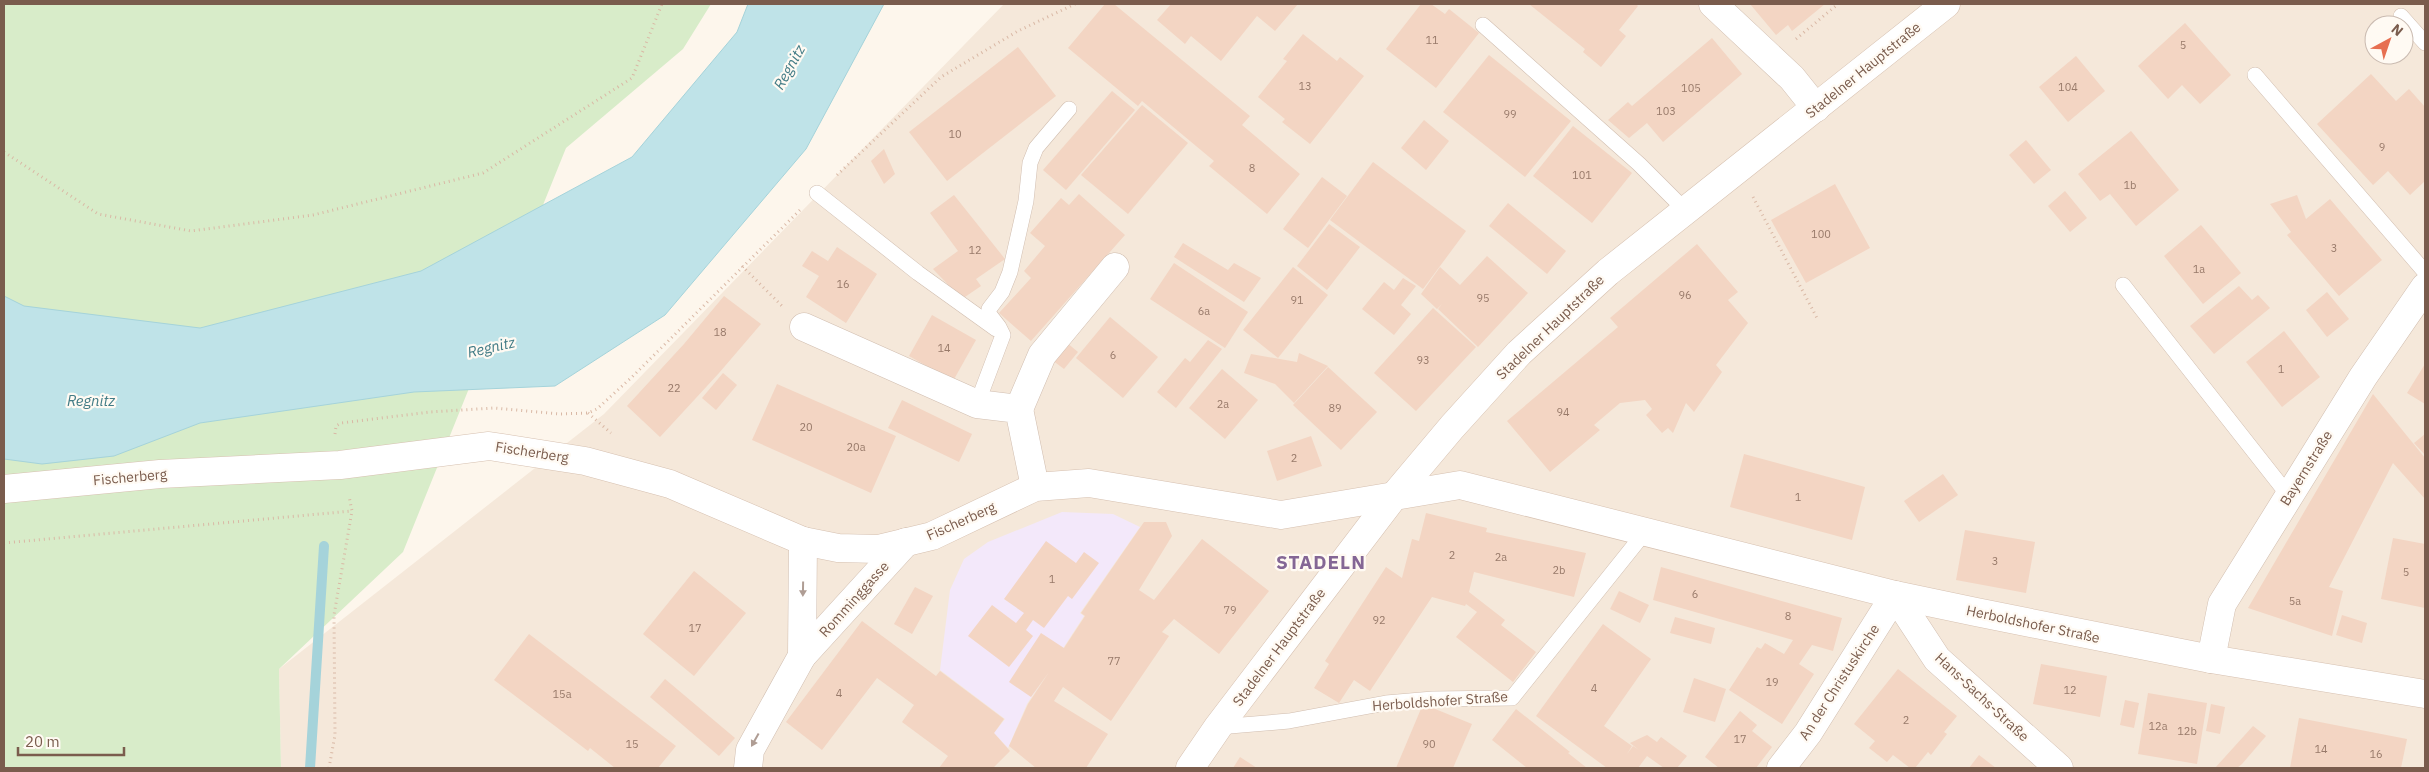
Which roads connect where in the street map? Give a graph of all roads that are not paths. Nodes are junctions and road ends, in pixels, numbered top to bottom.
1 (1712, 4) edge
2 (1946, 4) edge
3 (1483, 25) dead end
4 (2414, 31) edge
5 (2425, 43) edge
6 (2255, 75) dead end
7 (1816, 108) junction
8 (1069, 109) dead end
9 (817, 193) road end
10 (1686, 211) junction
11 (1116, 267) dead end
12 (2425, 272) edge
13 (2123, 285) dead end
14 (2425, 287) edge
15 (804, 327) dead end
16 (1002, 333) junction
17 (977, 404) junction
18 (1019, 409) junction
19 (1035, 487) junction
20 (4, 489) edge
21 (1394, 496) junction
22 (2289, 496) junction
23 (1645, 532) junction
24 (803, 540) junction
25 (906, 542) junction
26 (1896, 595) junction
27 (802, 656) junction
28 (2211, 659) junction
29 (2425, 694) edge
30 (1218, 727) junction
31 (748, 768) edge
32 (1190, 768) edge
33 (1781, 768) edge
34 (2059, 768) edge

1 - 7 street
2 - 7 street, Stadelner Hauptstraße
3 - 10 lane
4 - 5 lane
6 - 12 lane
7 - 10 street, Stadelner Hauptstraße
8 - 16 lane
9 - 16 lane
10 - 21 street, Stadelner Hauptstraße
11 - 18 street
13 - 22 lane
14 - 22 street, Bayernstraße
15 - 17 street
16 - 17 lane
17 - 18 street
18 - 19 street
19 - 21 street, Fischerberg
19 - 25 street, Fischerberg
20 - 24 street, Fischerberg
21 - 23 street, Herboldshofer Straße
21 - 30 street, Stadelner Hauptstraße
22 - 28 street, Bayernstraße
23 - 26 street, Herboldshofer Straße
23 - 30 lane, Herboldshofer Straße
24 - 25 street, Fischerberg
24 -> 27 street, Romminggasse
25 - 27 street, Romminggasse
26 - 28 street, Herboldshofer Straße
26 - 33 street, An der Christuskirche
26 - 34 street, Hans-Sachs-Straße
27 -> 31 street, Romminggasse
28 - 29 street, Herboldshofer Straße
30 - 32 street, Stadelner Hauptstraße

